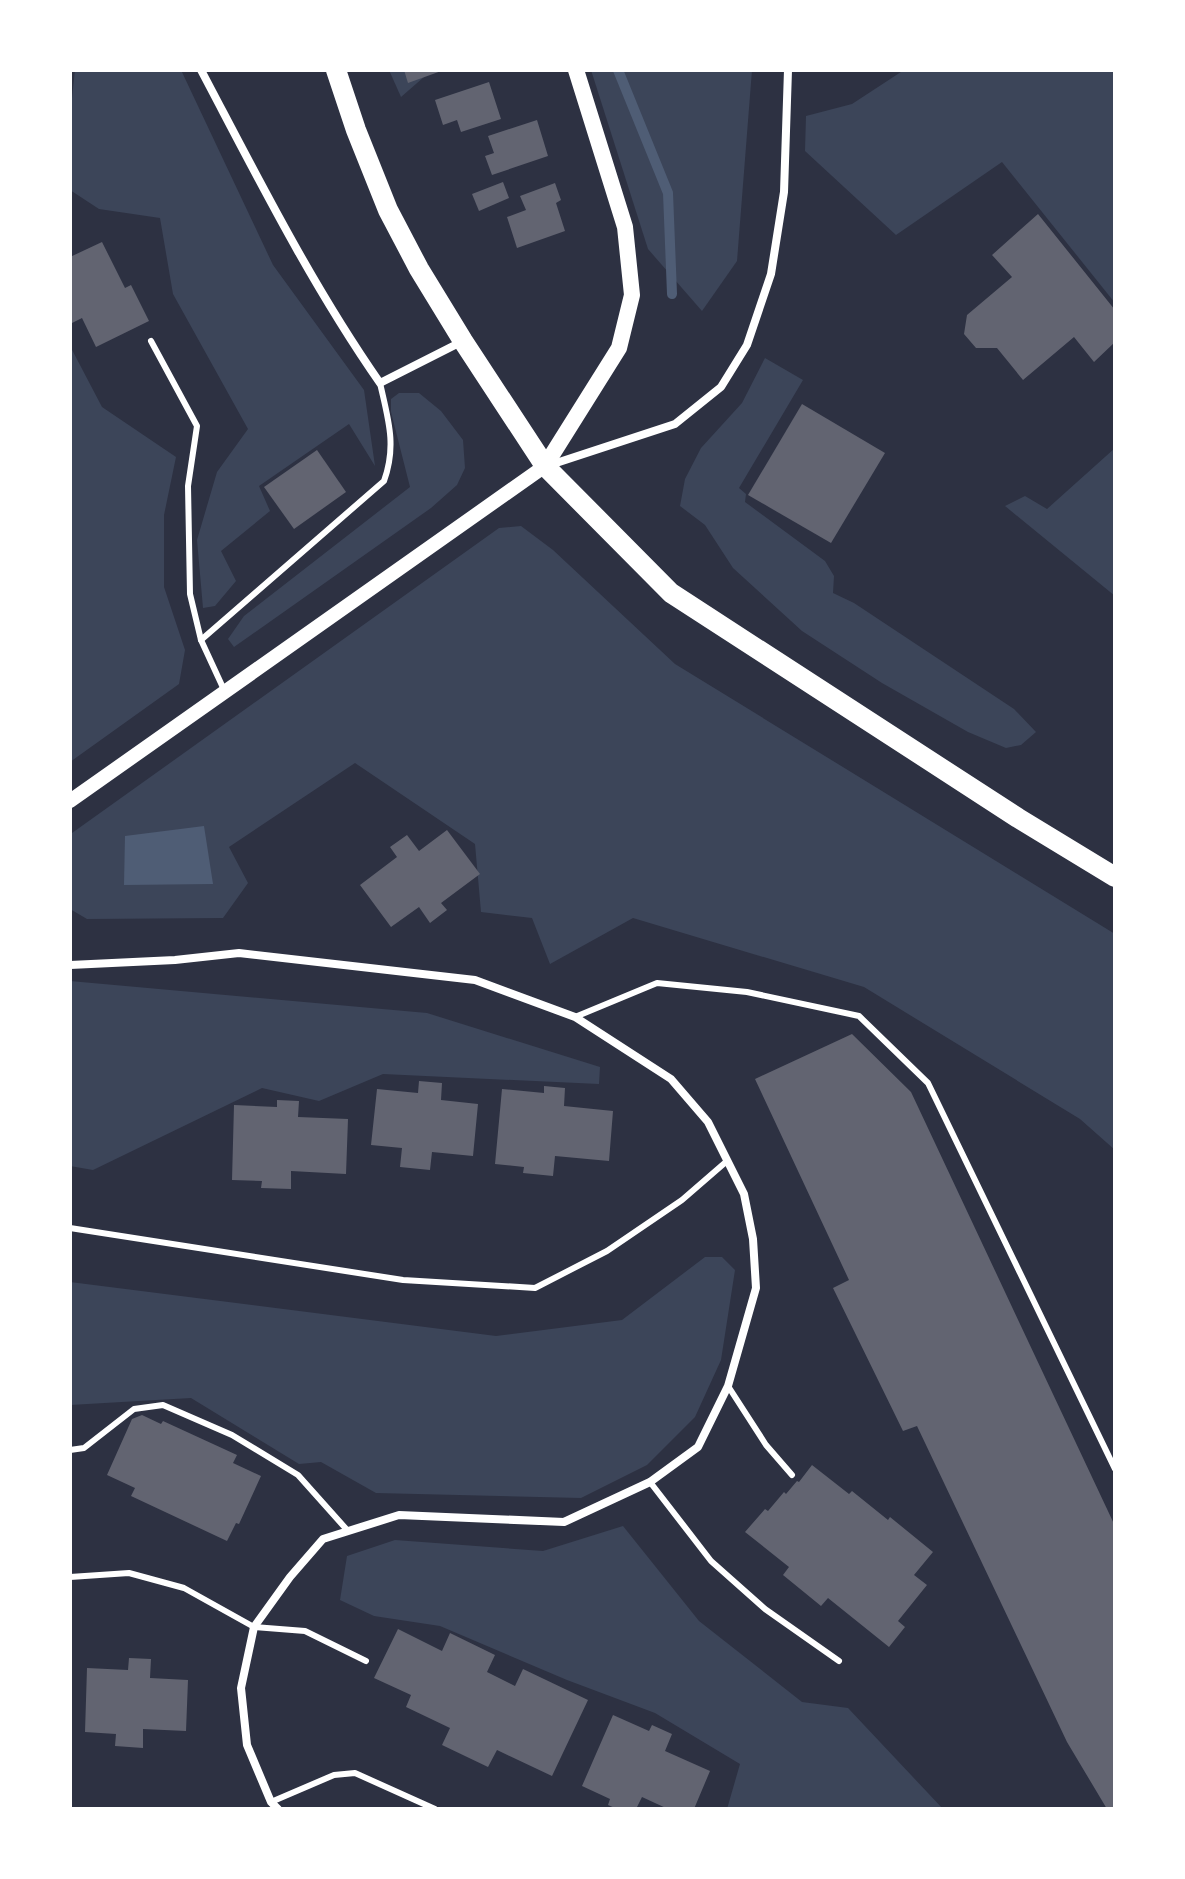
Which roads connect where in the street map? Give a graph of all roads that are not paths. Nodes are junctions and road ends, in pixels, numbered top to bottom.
1 (201, 70) edge
2 (336, 70) edge
3 (576, 70) edge
4 (788, 70) edge
5 (151, 341) dead end
6 (463, 341) junction
7 (380, 383) junction
8 (545, 466) junction
9 (201, 640) junction
10 (225, 692) junction
11 (70, 801) edge
12 (1115, 877) edge
13 (70, 965) edge
14 (575, 1017) junction
15 (727, 1161) junction
16 (70, 1228) edge
17 (728, 1386) junction
18 (70, 1450) edge
19 (1115, 1469) edge
20 (792, 1475) dead end
21 (650, 1482) junction
22 (348, 1531) junction
23 (70, 1577) edge
24 (254, 1627) junction
25 (366, 1661) dead end
26 (839, 1661) dead end
27 (275, 1805) edge
28 (435, 1809) edge

1 - 7 street
2 - 6 main road
3 - 8 main road
4 - 8 street
5 - 9 lane
6 - 7 street
6 - 8 main road
7 - 9 lane
8 - 10 street
8 - 12 main road
9 - 10 lane
10 - 11 street
13 - 14 street
14 - 15 street
14 - 19 lane
15 - 16 lane
15 - 17 street
17 - 20 lane
17 - 21 street
18 - 22 lane
21 - 22 street
21 - 26 lane
22 - 24 street
23 - 24 lane
24 - 25 lane
24 - 27 street
27 - 28 lane

